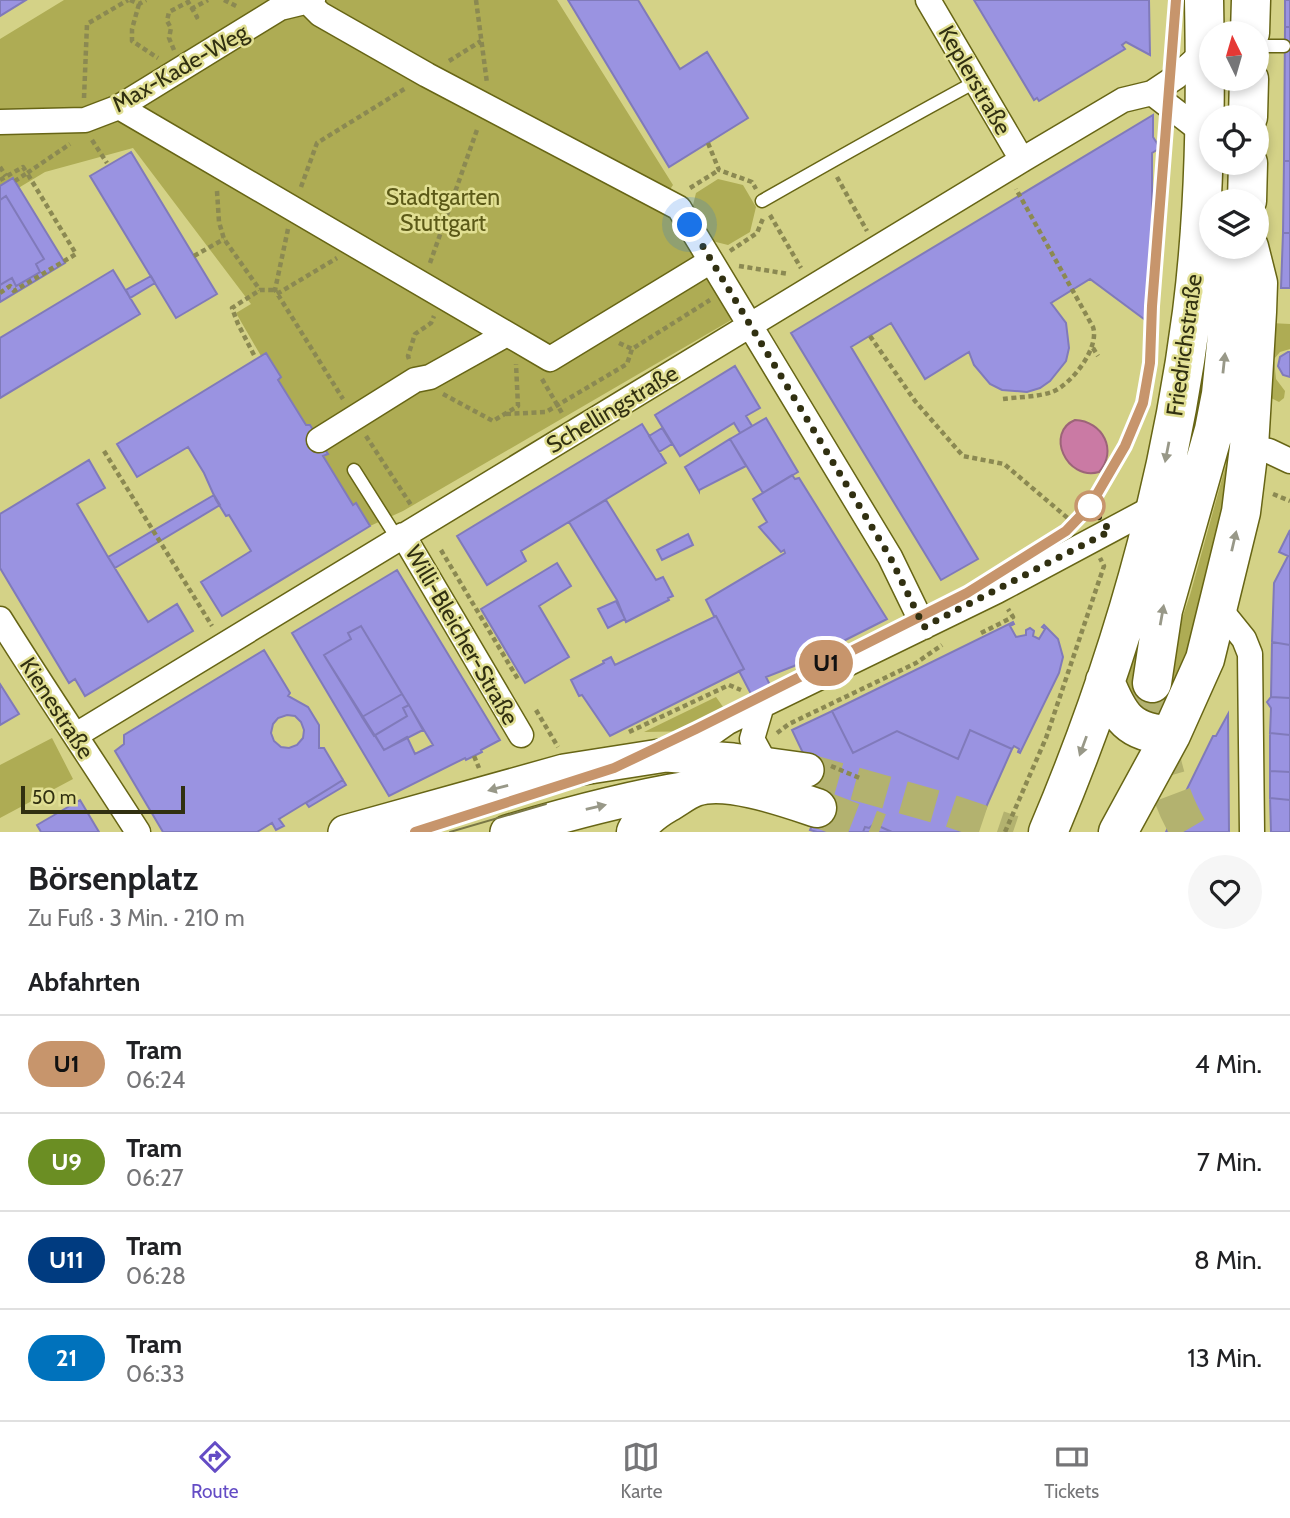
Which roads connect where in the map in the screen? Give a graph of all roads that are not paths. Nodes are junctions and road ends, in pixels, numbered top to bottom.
1 (928, 0) edge
2 (1203, 0) edge
3 (1251, 0) edge
4 (309, 1) edge
5 (1204, 21) edge
6 (1259, 21) edge
7 (1199, 57) edge
8 (976, 81) junction
9 (1152, 93) junction
10 (119, 107) junction
11 (0, 122) edge
12 (1199, 129) edge
13 (1022, 160) junction
14 (1203, 175) edge
15 (765, 205) road end
16 (1235, 259) edge
17 (1252, 259) edge
18 (717, 262) junction
19 (749, 325) junction
20 (514, 338) junction
21 (319, 440) dead end
22 (1249, 447) junction
23 (1290, 461) edge
24 (354, 470) dead end
25 (1156, 506) junction
26 (408, 532) junction
27 (1219, 608) junction
28 (0, 619) edge
29 (924, 627) junction
30 (1105, 681) junction
31 (1152, 683) tunnel mouth
32 (762, 705) junction
33 (76, 735) junction
34 (1171, 735) junction
35 (521, 736) dead end
36 (750, 754) junction
37 (666, 755) junction
38 (807, 770) tunnel mouth
39 (697, 786) junction
40 (817, 808) tunnel mouth
41 (138, 832) edge
42 (345, 832) edge
43 (507, 832) edge
44 (636, 832) edge
45 (1048, 832) edge
46 (1118, 832) edge
47 (1252, 832) edge

1 - 8 street, Keplerstraße
2 - 5 main road, Friedrichstraße
3 - 6 main road
4 - 10 street, Max-Kade-Weg
4 - 18 street
7 - 9 street, Schellingstraße
8 - 13 street, Keplerstraße
8 - 15 lane
9 - 12 street
9 - 13 street, Schellingstraße
10 - 11 street, Max-Kade-Weg
10 - 20 street
13 - 19 street, Schellingstraße
14 -> 25 main road, Friedrichstraße
31 -> 16 main road, Friedrichstraße
17 - 22 main road
18 - 19 street
18 - 20 street
19 - 26 street, Schellingstraße
19 - 29 street
20 - 21 street
22 - 23 street
27 -> 22 main road
24 - 26 lane
25 - 29 street
25 - 30 main road, Friedrichstraße
26 - 33 street, Schellingstraße
26 - 35 street, Willi-Bleicher-Straße
27 - 34 main road
27 - 47 street
28 - 33 street, Kienestraße
29 - 32 street
30 - 34 main road
30 -> 45 main road, Friedrichstraße
32 - 36 street
32 - 37 street
33 - 41 street, Kienestraße
34 - 46 main road
36 - 37 main road
36 - 38 main road
36 - 39 lane
37 -> 42 main road
39 - 40 main road
43 -> 39 main road
39 - 44 main road

